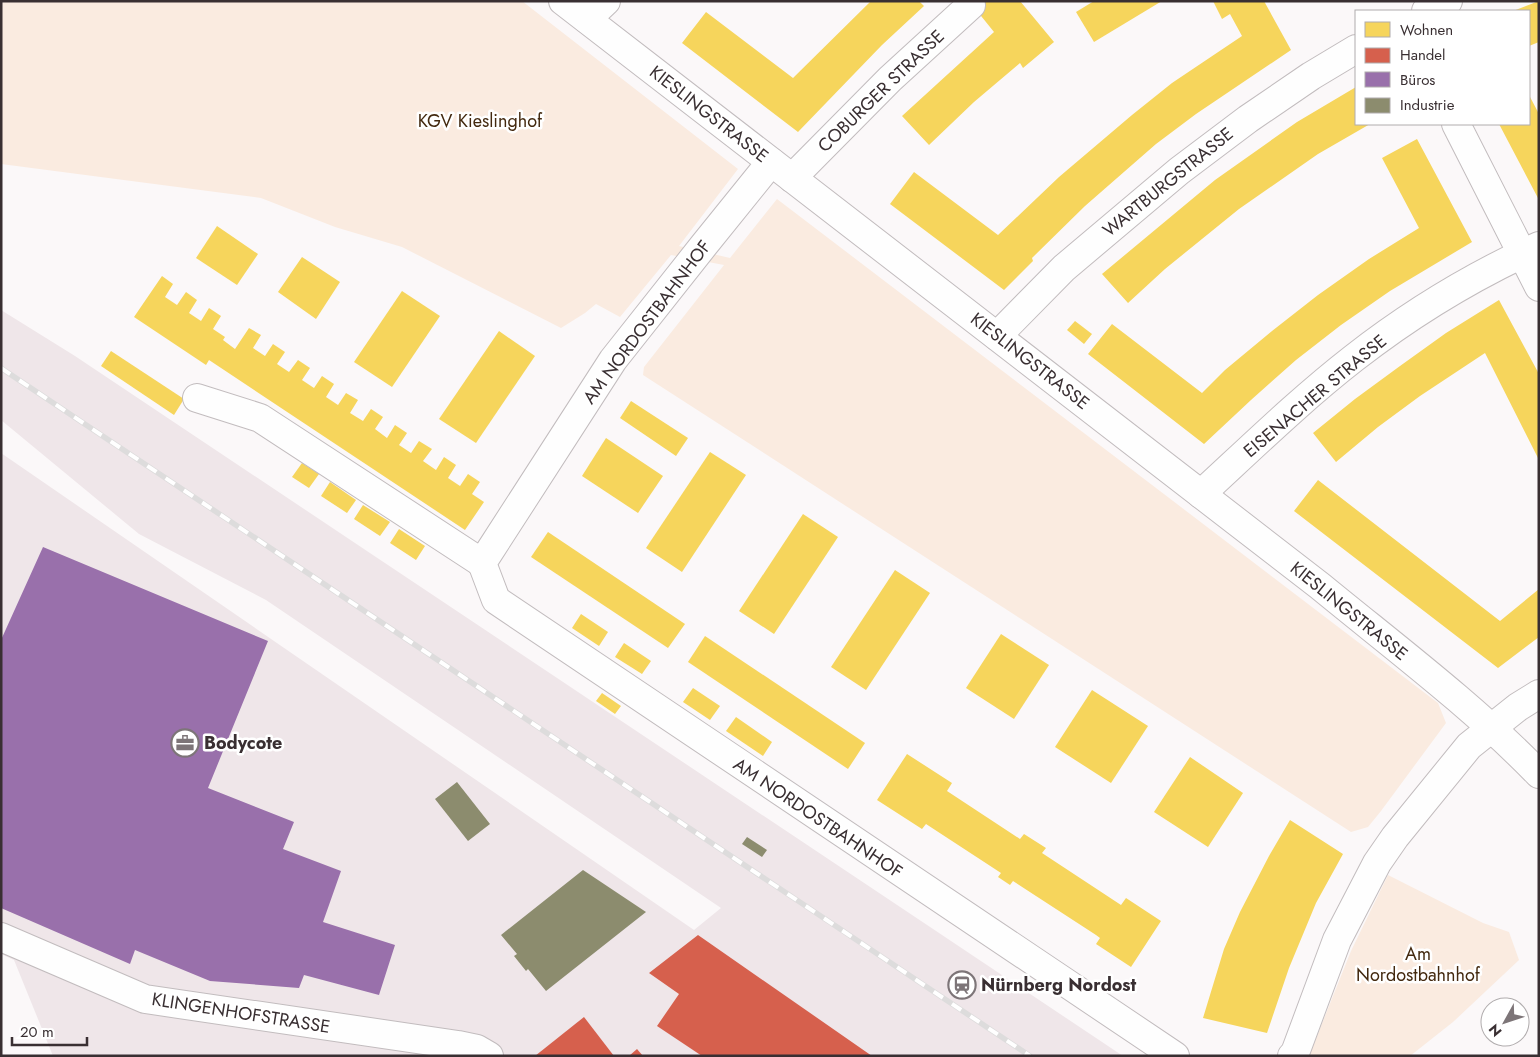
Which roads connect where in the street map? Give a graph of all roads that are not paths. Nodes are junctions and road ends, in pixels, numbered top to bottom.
1 (563, 1) edge
2 (1448, 1) edge
3 (971, 4) dead end
4 (596, 10) edge
5 (1428, 10) edge
6 (1355, 50) edge
7 (1457, 125) edge
8 (782, 170) junction
9 (1530, 250) edge
10 (1539, 287) edge
11 (997, 336) junction
12 (198, 398) dead end
13 (1201, 494) junction
14 (482, 563) junction
15 (1539, 694) edge
16 (1490, 728) junction
17 (1539, 774) edge
18 (1, 937) edge
19 (489, 1056) edge
20 (1175, 1056) edge
21 (1292, 1056) edge

1 - 4 street, KIESLINGSTRASSE
2 - 5 street
3 - 8 street, COBURGER STRASSE
4 - 8 street, KIESLINGSTRASSE
6 - 11 street, WARTBURGSTRASSE
7 - 9 street
8 - 11 street, KIESLINGSTRASSE
8 - 14 street, AM NORDOSTBAHNHOF
9 - 10 street
9 - 13 street, EISENACHER STRASSE
11 - 13 street, KIESLINGSTRASSE
12 - 14 street
13 - 16 street, KIESLINGSTRASSE
14 - 20 street, AM NORDOSTBAHNHOF
15 - 16 street
16 - 17 street, KIESLINGSTRASSE
16 - 21 street
18 - 19 street, KLINGENHOFSTRASSE

